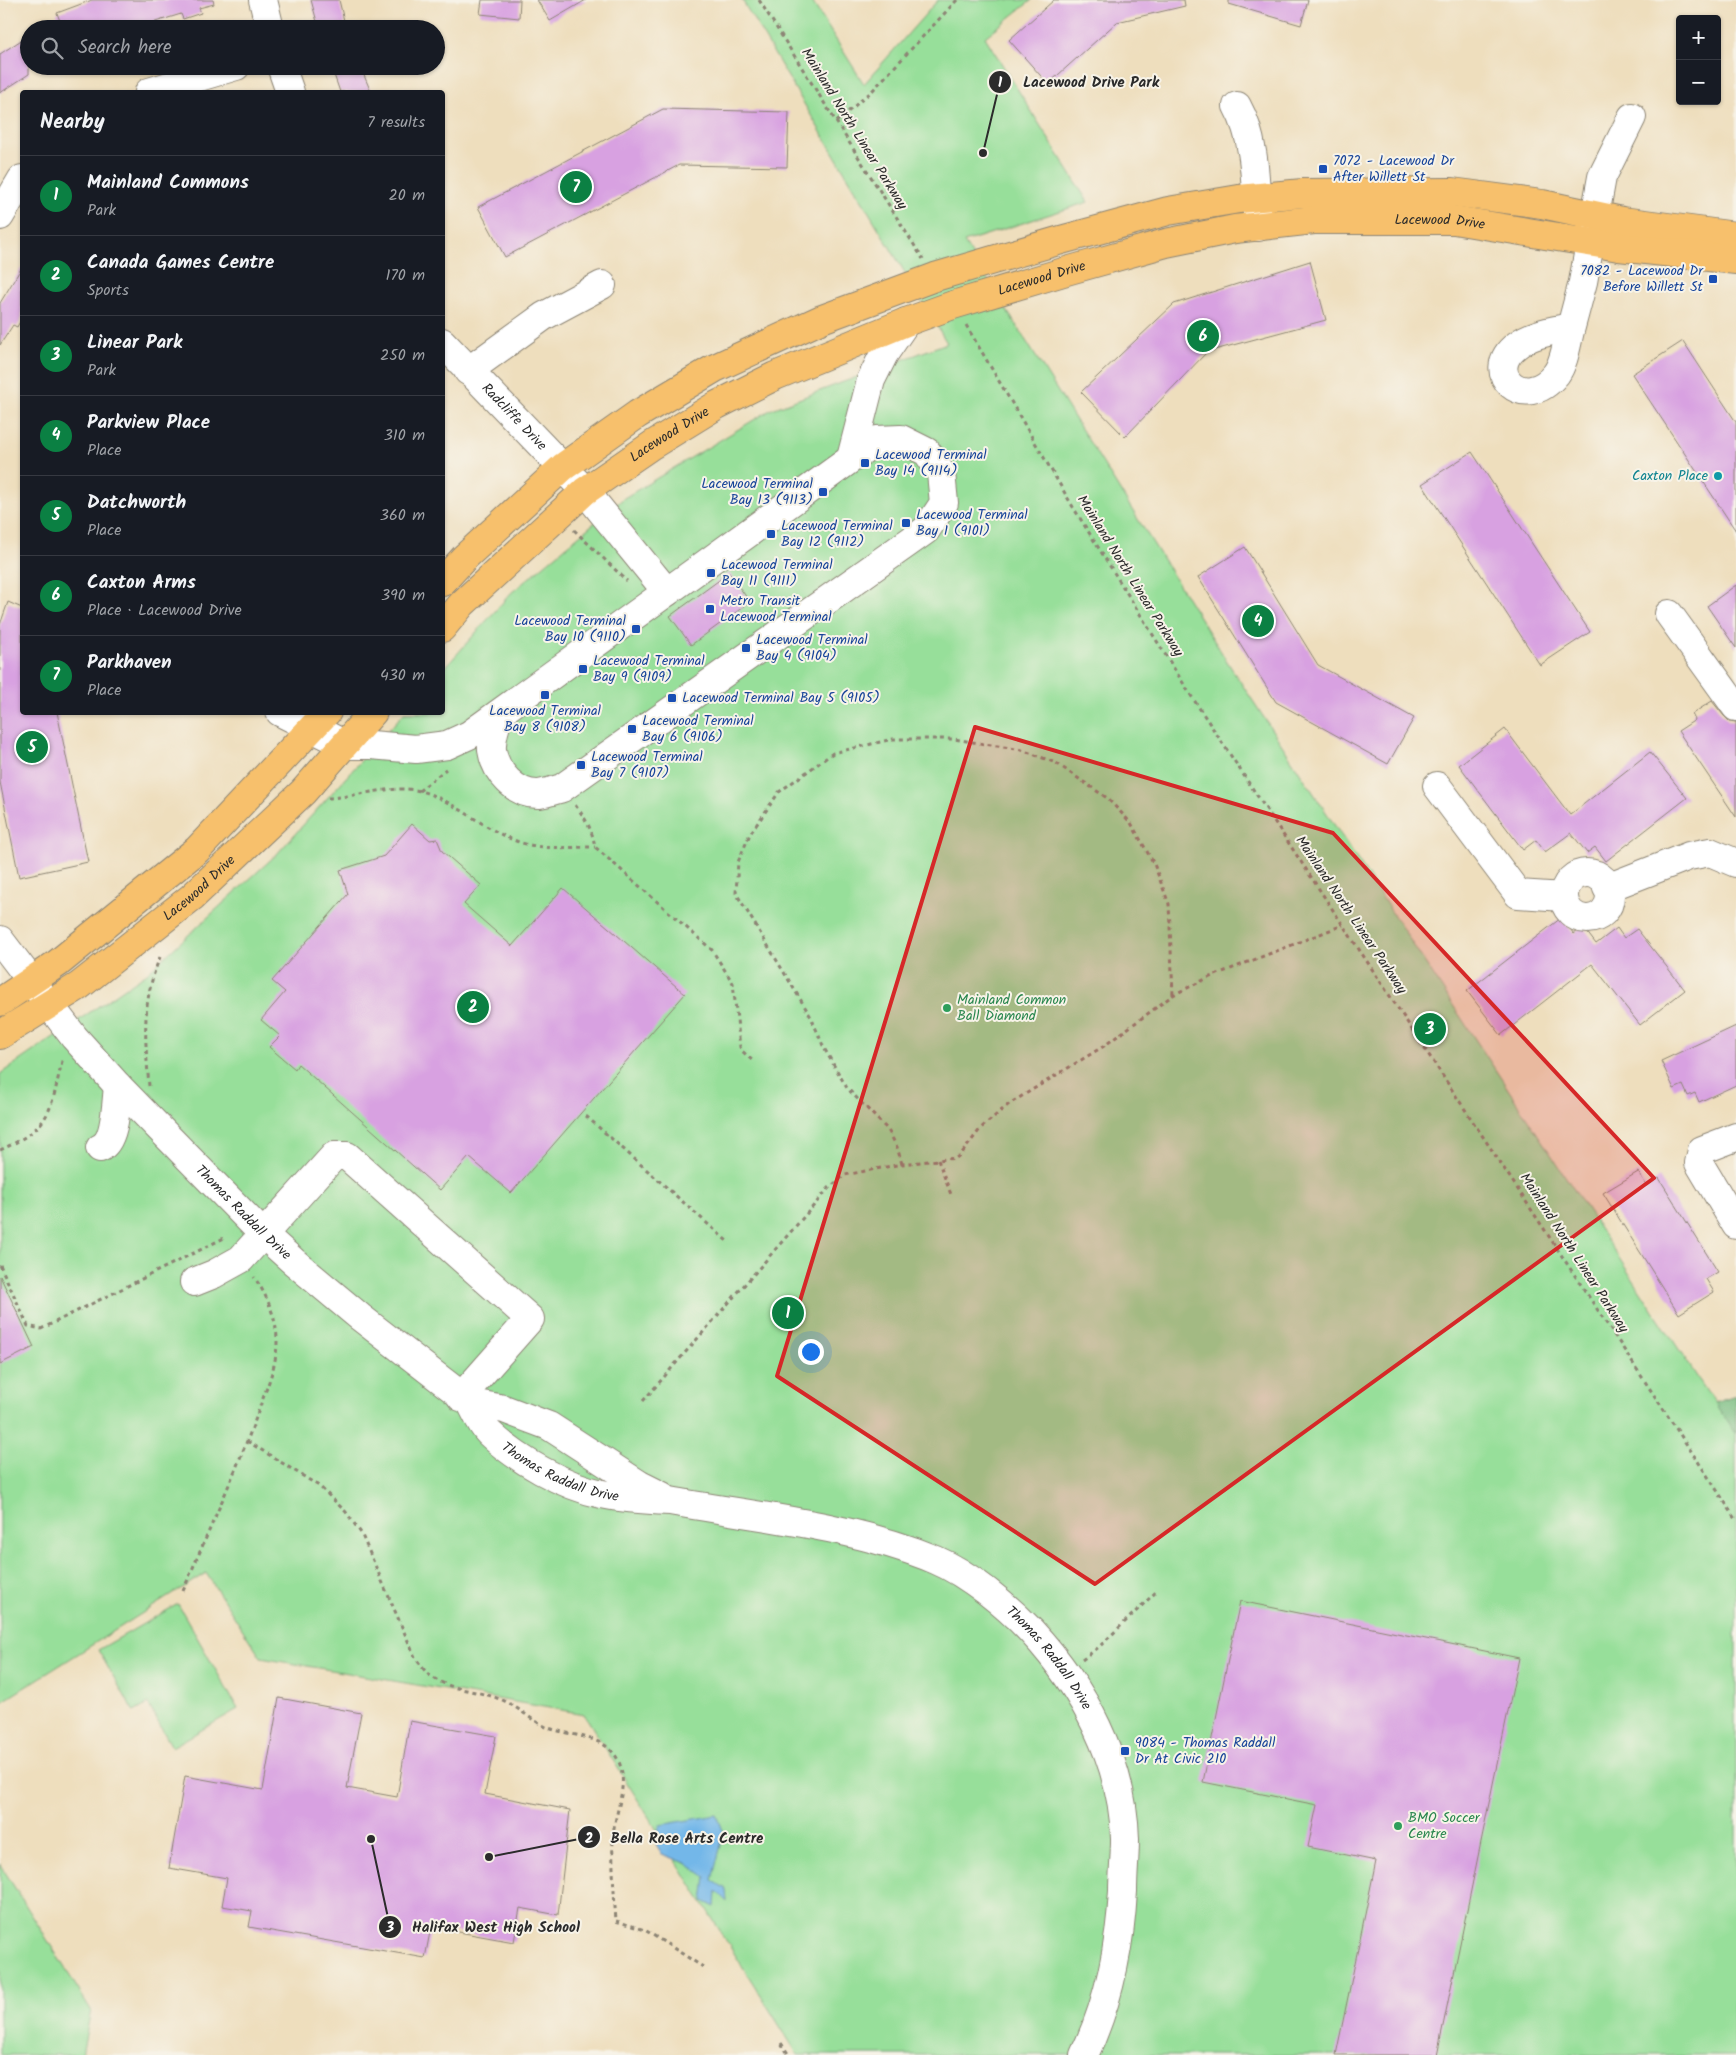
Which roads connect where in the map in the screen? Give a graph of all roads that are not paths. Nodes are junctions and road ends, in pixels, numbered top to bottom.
1 (263, 0) edge
2 (268, 20) edge
3 (206, 75) edge
4 (284, 75) edge
5 (157, 90) edge
6 (289, 90) edge
7 (1237, 106) dead end
8 (1632, 117) dead end
9 (20, 182) edge
10 (1256, 197) junction
11 (1594, 215) junction
12 (0, 216) edge
13 (1258, 227) junction
14 (1736, 236) edge
15 (1590, 242) junction
16 (1736, 260) edge
17 (602, 285) dead end
18 (906, 322) junction
19 (1571, 326) dead end
20 (445, 345) edge
21 (468, 371) junction
22 (851, 458) junction
23 (562, 467) junction
24 (585, 491) junction
25 (445, 579) edge
26 (656, 600) junction
27 (1669, 614) dead end
28 (445, 624) edge
29 (1736, 707) edge
30 (500, 712) junction
31 (293, 715) edge
32 (371, 715) edge
33 (320, 721) edge
34 (346, 745) junction
35 (1437, 786) dead end
36 (1736, 863) edge
37 (0, 940) edge
38 (41, 994) junction
39 (0, 1002) edge
40 (0, 1035) edge
41 (118, 1086) junction
42 (1736, 1138) edge
43 (100, 1148) dead end
44 (1736, 1225) edge
45 (263, 1234) junction
46 (194, 1282) dead end
47 (466, 1400) junction
48 (670, 1500) junction
49 (1084, 2055) edge

1 - 2 street
3 - 5 street
4 - 6 street
7 - 10 street
8 - 11 street
9 - 12 street
10 - 11 main road, Lacewood Drive
10 - 13 street
10 - 23 main road, Lacewood Drive
11 - 14 main road, Lacewood Drive
11 - 15 street
13 - 15 main road, Lacewood Drive
13 - 18 main road, Lacewood Drive
15 - 16 main road, Lacewood Drive
15 - 19 street
17 - 21 street
18 - 22 street
18 - 24 main road, Lacewood Drive
20 - 21 street, Radcliffe Drive
21 - 23 street, Radcliffe Drive
22 - 26 street
22 - 30 street
23 - 24 street, Radcliffe Drive
23 - 25 main road, Lacewood Drive
24 - 26 street, Radcliffe Drive
24 - 28 main road, Lacewood Drive
26 - 30 street
27 - 29 street
30 - 34 street
31 - 33 street
32 - 34 main road, Lacewood Drive
33 - 34 street
33 - 38 main road, Lacewood Drive
34 - 38 main road, Lacewood Drive
35 - 36 street
37 - 38 street, Thomas Raddall Drive
38 - 39 main road, Lacewood Drive
38 - 40 main road, Lacewood Drive
38 - 41 street, Thomas Raddall Drive
41 - 43 street
41 - 45 street, Thomas Raddall Drive
42 - 44 street
45 - 46 street
45 - 47 street, Thomas Raddall Drive
45 - 47 street
47 - 48 street, Thomas Raddall Drive
47 - 48 street, Thomas Raddall Drive
48 - 49 street, Thomas Raddall Drive

